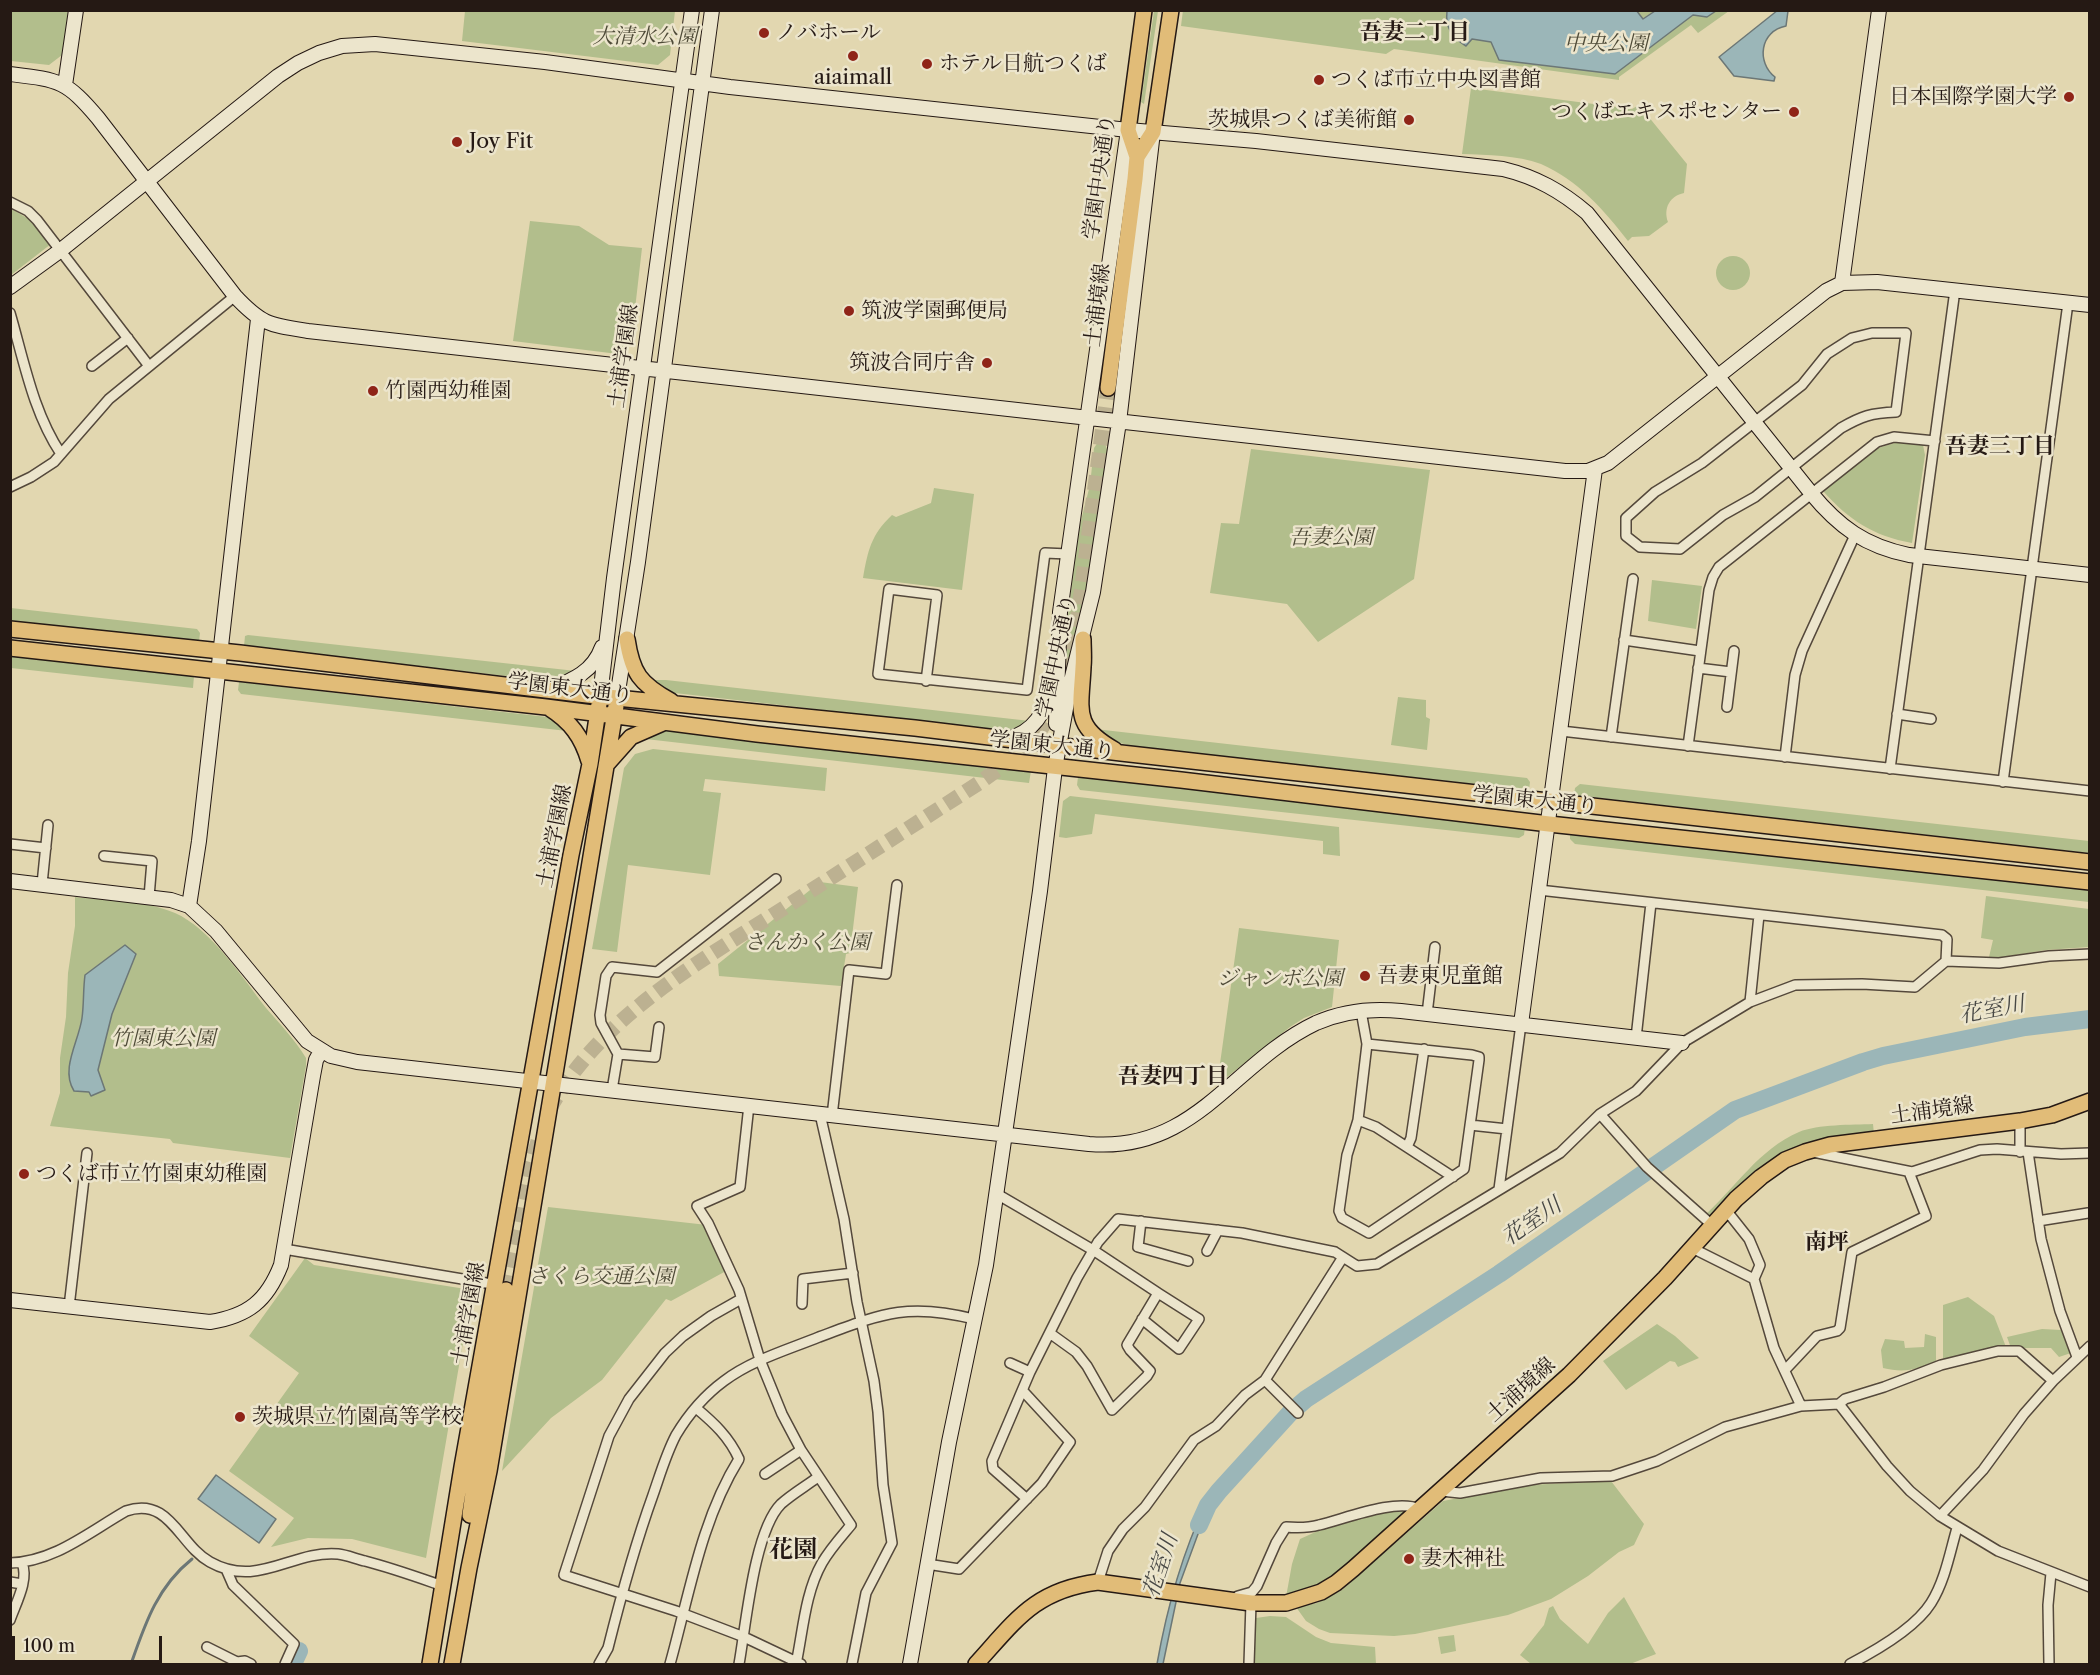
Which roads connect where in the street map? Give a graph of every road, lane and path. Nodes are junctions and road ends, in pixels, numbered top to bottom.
1 (76, 10) edge
2 (692, 10) edge
3 (712, 10) edge
4 (1144, 10) edge
5 (1171, 10) edge
6 (1879, 10) edge
7 (10, 74) edge
8 (682, 80) junction
9 (701, 83) junction
10 (65, 85) junction
11 (1128, 130) junction
12 (1153, 132) junction
13 (1137, 157) junction
14 (146, 181) junction
15 (10, 202) edge
16 (61, 250) junction
17 (1842, 283) junction
18 (10, 287) edge
19 (1955, 290) junction
20 (235, 296) junction
21 (2068, 303) junction
22 (2090, 305) edge
23 (10, 313) edge
24 (258, 319) junction
25 (128, 338) junction
26 (92, 366) dead end
27 (149, 366) junction
28 (643, 369) junction
29 (663, 371) junction
30 (1718, 377) junction
31 (1108, 388) tunnel mouth
32 (1088, 419) junction
33 (1754, 421) junction
34 (1119, 422) junction
35 (1935, 441) junction
36 (61, 454) junction
37 (1595, 469) junction
38 (1791, 469) junction
39 (10, 487) edge
40 (1811, 494) junction
41 (1855, 536) junction
42 (1068, 554) junction
43 (1919, 556) junction
44 (2032, 569) junction
45 (2090, 575) edge
46 (1633, 579) dead end
47 (10, 629) edge
48 (607, 631) junction
49 (627, 639) junction
50 (1083, 639) junction
51 (1624, 640) junction
52 (10, 648) edge
53 (220, 651) junction
54 (1700, 651) junction
55 (1734, 651) dead end
56 (1698, 668) junction
57 (217, 670) junction
58 (1731, 672) junction
59 (1056, 676) junction
60 (926, 681) junction
61 (549, 690) junction
62 (600, 696) junction
63 (617, 698) junction
64 (676, 704) junction
65 (546, 707) junction
66 (1727, 707) dead end
67 (598, 713) junction
68 (1897, 714) junction
69 (615, 715) junction
70 (1931, 719) dead end
71 (666, 722) junction
72 (1561, 731) junction
73 (1611, 737) junction
74 (1005, 739) junction
75 (1057, 746) junction
76 (1688, 746) junction
77 (1120, 753) junction
78 (1785, 757) junction
79 (590, 764) junction
80 (606, 766) junction
81 (1055, 768) junction
82 (1890, 769) junction
83 (2003, 782) junction
84 (2090, 791) edge
85 (1552, 800) junction
86 (1548, 824) junction
87 (48, 825) dead end
88 (10, 844) edge
89 (46, 848) junction
90 (104, 856) dead end
91 (2090, 862) edge
92 (776, 879) dead end
93 (10, 880) edge
94 (2090, 882) edge
95 (42, 884) junction
96 (897, 885) dead end
97 (1539, 890) junction
98 (148, 897) junction
99 (1651, 903) junction
100 (189, 906) junction
101 (1759, 915) junction
102 (1435, 947) dead end
103 (2090, 954) edge
104 (1946, 961) junction
105 (1750, 1002) junction
106 (1361, 1011) junction
107 (1427, 1014) junction
108 (1521, 1024) junction
109 (659, 1027) dead end
110 (1636, 1038) junction
111 (1682, 1043) junction
112 (1368, 1044) junction
113 (1424, 1049) junction
114 (321, 1051) junction
115 (618, 1054) junction
116 (532, 1081) junction
117 (552, 1083) junction
118 (612, 1090) junction
119 (2090, 1101) edge
120 (749, 1105) junction
121 (1600, 1114) junction
122 (826, 1115) junction
123 (1358, 1120) junction
124 (2020, 1121) junction
125 (1470, 1125) junction
126 (1507, 1129) junction
127 (1006, 1134) junction
128 (1407, 1147) junction
129 (1809, 1151) junction
130 (2024, 1152) junction
131 (2090, 1153) edge
132 (87, 1154) dead end
133 (1909, 1172) junction
134 (1453, 1177) junction
135 (1499, 1189) junction
136 (997, 1194) junction
137 (1726, 1210) junction
138 (2088, 1213) edge
139 (1141, 1221) junction
140 (2038, 1221) junction
141 (1712, 1225) junction
142 (1218, 1230) junction
143 (1692, 1248) junction
144 (284, 1249) junction
145 (1093, 1250) junction
146 (1208, 1251) dead end
147 (1343, 1257) junction
148 (1188, 1261) dead end
149 (853, 1273) junction
150 (1754, 1279) junction
151 (486, 1283) dead end
152 (506, 1290) tunnel mouth
153 (1158, 1293) junction
154 (741, 1299) junction
155 (10, 1300) edge
156 (802, 1304) dead end
157 (69, 1307) junction
158 (974, 1319) junction
159 (1142, 1319) junction
160 (861, 1321) junction
161 (1051, 1334) junction
162 (2090, 1346) edge
163 (2077, 1357) junction
164 (760, 1360) junction
165 (1010, 1363) dead end
166 (1786, 1370) junction
167 (1030, 1372) junction
168 (1264, 1380) junction
169 (2052, 1382) junction
170 (1023, 1391) junction
171 (1839, 1404) junction
172 (1801, 1406) junction
173 (696, 1407) junction
174 (1294, 1410) dead end
175 (801, 1450) junction
176 (478, 1456) junction
177 (765, 1474) dead end
178 (819, 1477) junction
179 (1441, 1491) junction
180 (1027, 1499) junction
181 (1420, 1509) junction
182 (1940, 1516) junction
183 (1957, 1528) junction
184 (450, 1550) junction
185 (471, 1557) junction
186 (10, 1563) edge
187 (22, 1563) junction
188 (927, 1564) junction
189 (226, 1569) junction
190 (2051, 1574) junction
191 (10, 1582) edge
192 (1098, 1582) junction
193 (22, 1584) junction
194 (443, 1586) junction
195 (2090, 1587) edge
196 (622, 1594) junction
197 (1244, 1602) junction
198 (684, 1615) junction
199 (10, 1620) edge
200 (744, 1637) junction
201 (207, 1647) dead end
202 (798, 1664) edge
203 (251, 1665) edge
204 (285, 1665) edge
205 (430, 1665) edge
206 (452, 1665) edge
207 (599, 1665) edge
208 (670, 1665) edge
209 (739, 1665) edge
210 (852, 1665) edge
211 (910, 1665) edge
212 (976, 1665) edge
213 (1249, 1665) edge
214 (1850, 1665) edge
215 (2049, 1665) edge

1 - 10 street
2 - 8 street, 土浦学園線
3 - 9 street, 土浦学園線
4 - 11 main road, 学園中央通り
5 - 12 main road, 学園中央通り
6 - 17 street
7 - 10 street
8 - 9 street
8 - 14 street
8 - 28 street, 土浦学園線
9 - 11 street
9 - 29 street, 土浦学園線
10 - 14 street
11 - 12 street
11 - 13 main road, 土浦境線
11 - 32 street, 学園中央通り
12 - 13 main road, 土浦境線
12 - 30 street
12 - 34 street, 学園中央通り
13 - 31 main road, 土浦境線
14 - 16 street
14 - 20 street
15 - 16 street
16 - 18 street
16 - 25 street
17 - 19 street
17 - 30 street
19 - 21 street
19 - 35 street
20 - 24 street
20 - 27 street
21 - 22 street
21 - 44 street
23 - 36 street
24 - 28 street
24 - 53 street
25 - 26 street
25 - 27 street
27 - 36 street
28 - 29 street
28 - 48 street, 土浦学園線
29 - 32 street
29 - 49 street, 土浦学園線
30 - 33 street
30 - 37 street
32 - 34 street
32 - 42 street, 学園中央通り
33 - 38 street
33 - 38 street
33 - 38 street
34 - 37 street
34 - 50 street, 学園中央通り
35 - 40 street
35 - 43 street
36 - 39 street
37 - 72 street
38 - 40 street
40 - 41 street
40 - 54 street
41 - 43 street
41 - 78 street
42 - 59 street, 学園中央通り
42 - 60 street
43 - 44 street
43 - 68 street
44 - 45 street
44 - 83 street
46 - 51 street
47 - 53 main road, 学園東大通り
48 - 61 street
48 - 62 street, 土浦学園線
49 - 63 street, 土浦学園線
49 - 64 main road
50 - 75 street, 学園中央通り
50 - 77 main road
51 - 54 street
51 - 73 street
52 - 57 main road, 学園東大通り
53 - 57 street
53 - 61 main road, 学園東大通り
54 - 56 street
55 - 58 street
56 - 58 street
56 - 76 street
57 - 65 main road, 学園東大通り
57 - 100 street
58 - 66 street
59 - 74 street
59 - 75 street, 学園中央通り
60 - 60 street
61 - 62 main road, 学園東大通り
62 - 63 main road, 学園東大通り
62 - 67 main road, 土浦学園線
63 - 64 main road, 学園東大通り
63 - 69 main road, 土浦学園線
64 - 74 main road, 学園東大通り
65 - 67 main road, 学園東大通り
65 - 79 main road
67 - 69 main road, 学園東大通り
67 - 79 main road, 土浦学園線
68 - 70 street
68 - 82 street
69 - 71 main road, 学園東大通り
69 - 80 main road, 土浦学園線
71 - 80 main road
71 - 81 main road, 学園東大通り
72 - 73 street
72 - 85 street
73 - 76 street
74 - 75 main road, 学園東大通り
75 - 77 main road, 学園東大通り
75 - 81 street, 学園中央通り
76 - 78 street
77 - 85 main road, 学園東大通り
78 - 82 street
79 - 116 main road, 土浦学園線
80 - 117 main road, 土浦学園線
81 - 86 main road, 学園東大通り
81 - 127 street, 学園中央通り
82 - 83 street
83 - 84 street
85 - 86 street
85 - 91 main road, 学園東大通り
86 - 94 main road, 学園東大通り
86 - 97 street
87 - 89 street
88 - 89 street
89 - 95 street
90 - 98 street
92 - 115 street
93 - 95 street
95 - 98 street
96 - 122 street
97 - 99 street
97 - 108 street
98 - 100 street
99 - 101 street
99 - 110 street
100 - 114 street
101 - 104 street
101 - 105 street
102 - 107 street
103 - 104 street
104 - 105 street
105 - 111 street
106 - 107 street
106 - 112 street
106 - 127 street
107 - 108 street
108 - 110 street
108 - 126 street
109 - 115 street
110 - 111 street
111 - 121 street
112 - 113 street
112 - 123 street
113 - 125 street
113 - 128 street
114 - 116 street
114 - 144 street
115 - 118 street
116 - 117 street
116 - 184 main road, 土浦学園線
117 - 118 street
117 - 185 main road, 土浦学園線
118 - 120 street
119 - 124 main road, 土浦境線
120 - 122 street
120 - 154 street
121 - 135 street
121 - 141 street
122 - 127 street
122 - 149 street
123 - 128 street
123 - 134 street
124 - 129 main road, 土浦境線
124 - 130 street
125 - 126 street
125 - 134 street
126 - 135 street
127 - 136 street, 学園中央通り
128 - 134 street
129 - 133 street
129 - 137 main road, 土浦境線
130 - 131 street
130 - 133 street
130 - 140 street
132 - 157 street
133 - 166 street
135 - 147 street
136 - 145 street
136 - 158 street, 学園中央通り
137 - 141 main road, 土浦境線
137 - 150 street
138 - 140 street
139 - 142 street
139 - 145 street
139 - 148 street
140 - 163 street
141 - 143 main road, 土浦境線
142 - 146 street
142 - 147 street
143 - 150 street
143 - 179 main road, 土浦境線
144 - 151 street
144 - 157 street
145 - 153 street
145 - 161 street
147 - 168 street
149 - 156 street
149 - 160 street
150 - 166 street
152 - 176 main road
153 - 159 street
153 - 159 street
154 - 164 street
154 - 196 street
155 - 157 street
158 - 160 street
158 - 188 street, 学園中央通り
159 - 161 street
160 - 164 street
160 - 210 street
161 - 167 street
162 - 163 street
163 - 169 street
164 - 173 street
164 - 175 street
165 - 167 street
166 - 172 street
167 - 170 street
168 - 174 street
168 - 192 street
169 - 171 street
169 - 182 street
170 - 180 street
170 - 180 street
171 - 172 street
171 - 182 street
172 - 179 street
173 - 196 street
173 - 198 street
175 - 177 street
175 - 178 street
176 - 184 main road
176 - 185 main road
178 - 200 street
178 - 202 street
179 - 181 main road, 土浦境線
180 - 188 street
181 - 197 main road, 土浦境線
181 - 197 street
182 - 183 street
183 - 190 street
183 - 214 street
184 - 194 main road, 土浦学園線
185 - 206 main road, 土浦学園線
186 - 187 street
187 - 189 street
187 - 193 street
188 - 211 street, 学園中央通り
189 - 194 street
189 - 204 street
190 - 195 street
190 - 215 street
191 - 193 street
192 - 197 main road, 土浦境線
192 - 212 main road, 土浦境線
193 - 199 street
194 - 205 main road, 土浦学園線
196 - 198 street
196 - 207 street
197 - 213 street
198 - 200 street
198 - 208 street
200 - 202 street
200 - 209 street
201 - 203 street

